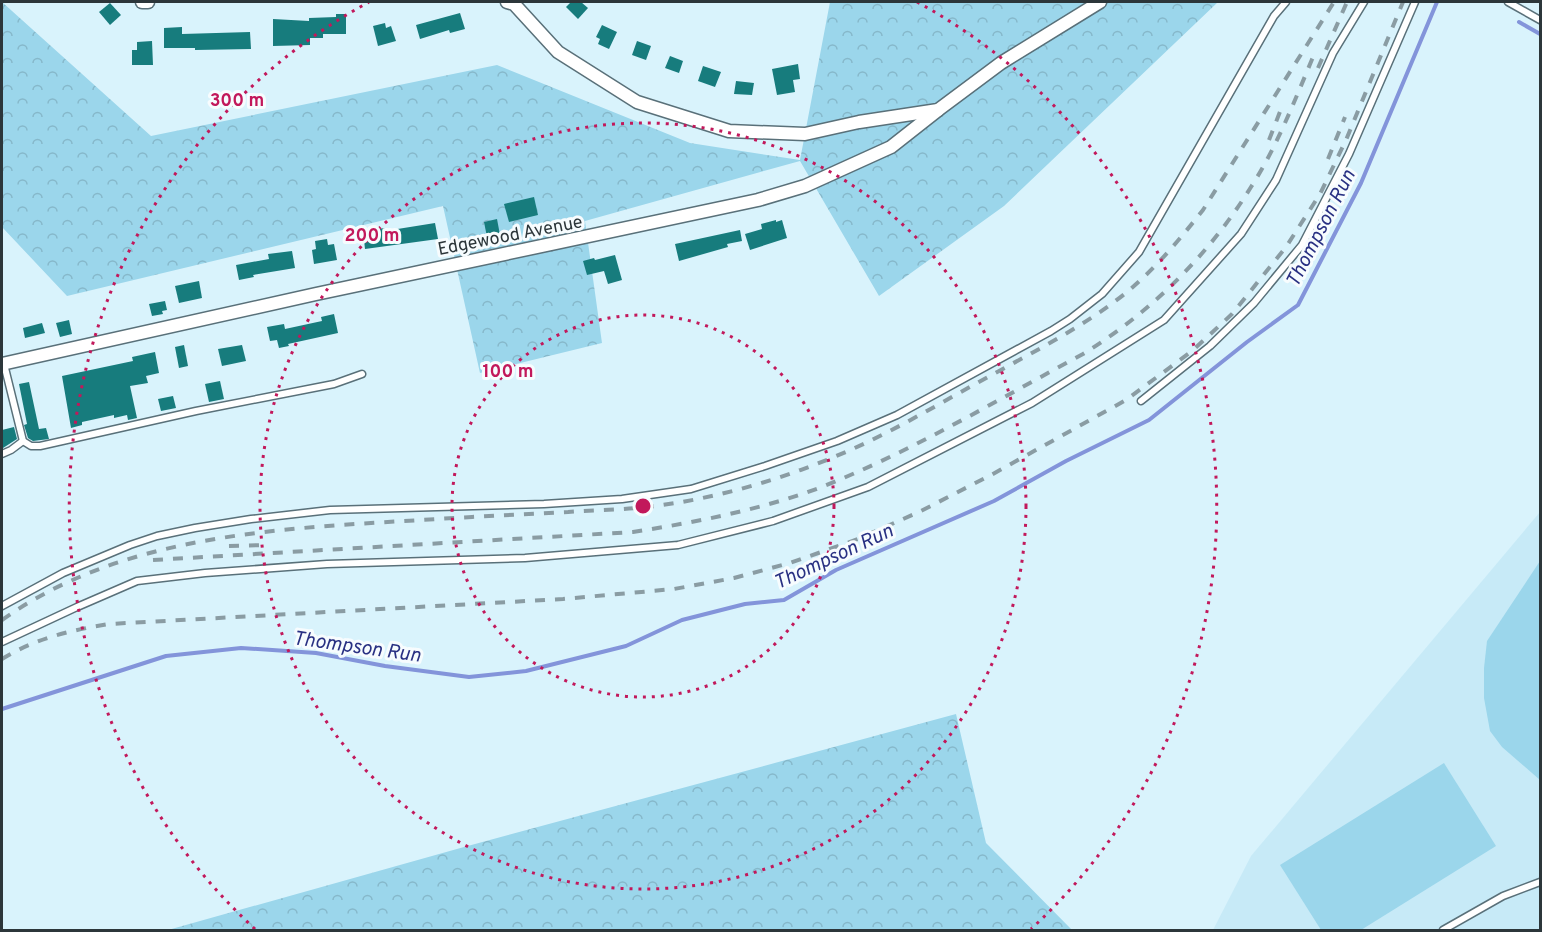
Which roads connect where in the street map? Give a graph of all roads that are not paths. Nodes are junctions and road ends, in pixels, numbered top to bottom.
1 (142, 2) edge
2 (148, 2) edge
3 (507, 2) edge
4 (1100, 2) edge
5 (1286, 2) edge
6 (1364, 2) edge
7 (1415, 2) edge
8 (1508, 2) edge
9 (1540, 20) edge
10 (938, 110) junction
11 (2, 363) edge
12 (362, 374) dead end
13 (1142, 401) dead end
14 (23, 441) junction
15 (2, 454) edge
16 (2, 606) edge
17 (2, 642) edge
18 (1540, 882) edge
19 (1443, 930) edge

1 - 2 street
3 - 10 street
4 - 10 street, Edgewood Avenue
5 - 16 lane
6 - 17 lane
7 - 13 lane
8 - 9 lane
10 - 11 street, Edgewood Avenue
11 - 14 lane
12 - 14 lane
14 - 15 lane
18 - 19 lane

